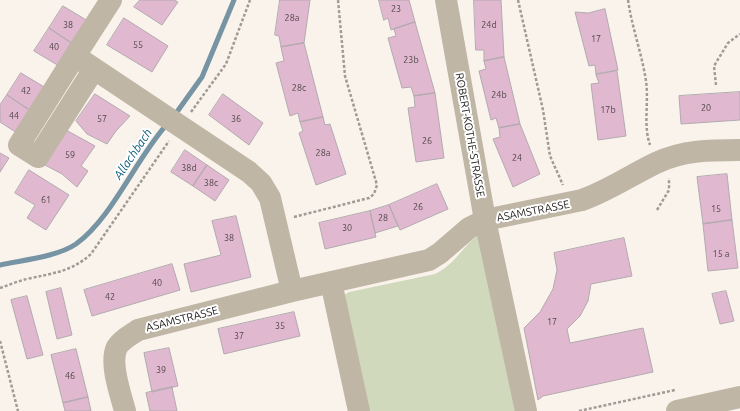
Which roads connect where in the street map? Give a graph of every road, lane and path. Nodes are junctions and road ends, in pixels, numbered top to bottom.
1 (111, 0) edge
2 (250, 0) edge
3 (338, 0) edge
4 (446, 0) edge
5 (518, 0) edge
6 (628, 0) edge
7 (740, 34) edge
8 (75, 56) junction
9 (94, 69) junction
10 (716, 85) dead end
11 (42, 108) junction
12 (61, 120) junction
13 (178, 124) junction
14 (740, 150) edge
15 (663, 160) junction
16 (571, 203) junction
17 (657, 210) dead end
18 (485, 220) junction
19 (276, 222) junction
20 (331, 282) junction
21 (0, 288) edge
22 (292, 291) junction
23 (0, 341) edge
24 (682, 388) dead end
25 (740, 397) edge
26 (18, 411) edge
27 (125, 411) edge
28 (359, 411) edge
29 (526, 411) edge
30 (579, 411) edge
31 (677, 411) edge

1 - 8 street
2 - 13 path
3 - 19 path
4 - 18 street, ROBERT-KOTHE-STRASSE
5 - 16 path
6 - 15 path
7 - 10 path
8 - 9 street
8 - 11 street
9 - 12 street
9 - 13 street
11 - 12 street
11 - 12 street
13 - 19 street
13 - 21 path
14 - 15 street, ASAMSTRASSE
15 - 16 street, ASAMSTRASSE
15 - 17 path
16 - 18 street, ASAMSTRASSE
18 - 20 street, ASAMSTRASSE
18 - 29 street, ROBERT-KOTHE-STRASSE
19 - 22 street
20 - 22 street, ASAMSTRASSE
20 - 28 street
22 - 27 street, ASAMSTRASSE
23 - 26 path
24 - 30 path
25 - 31 street

